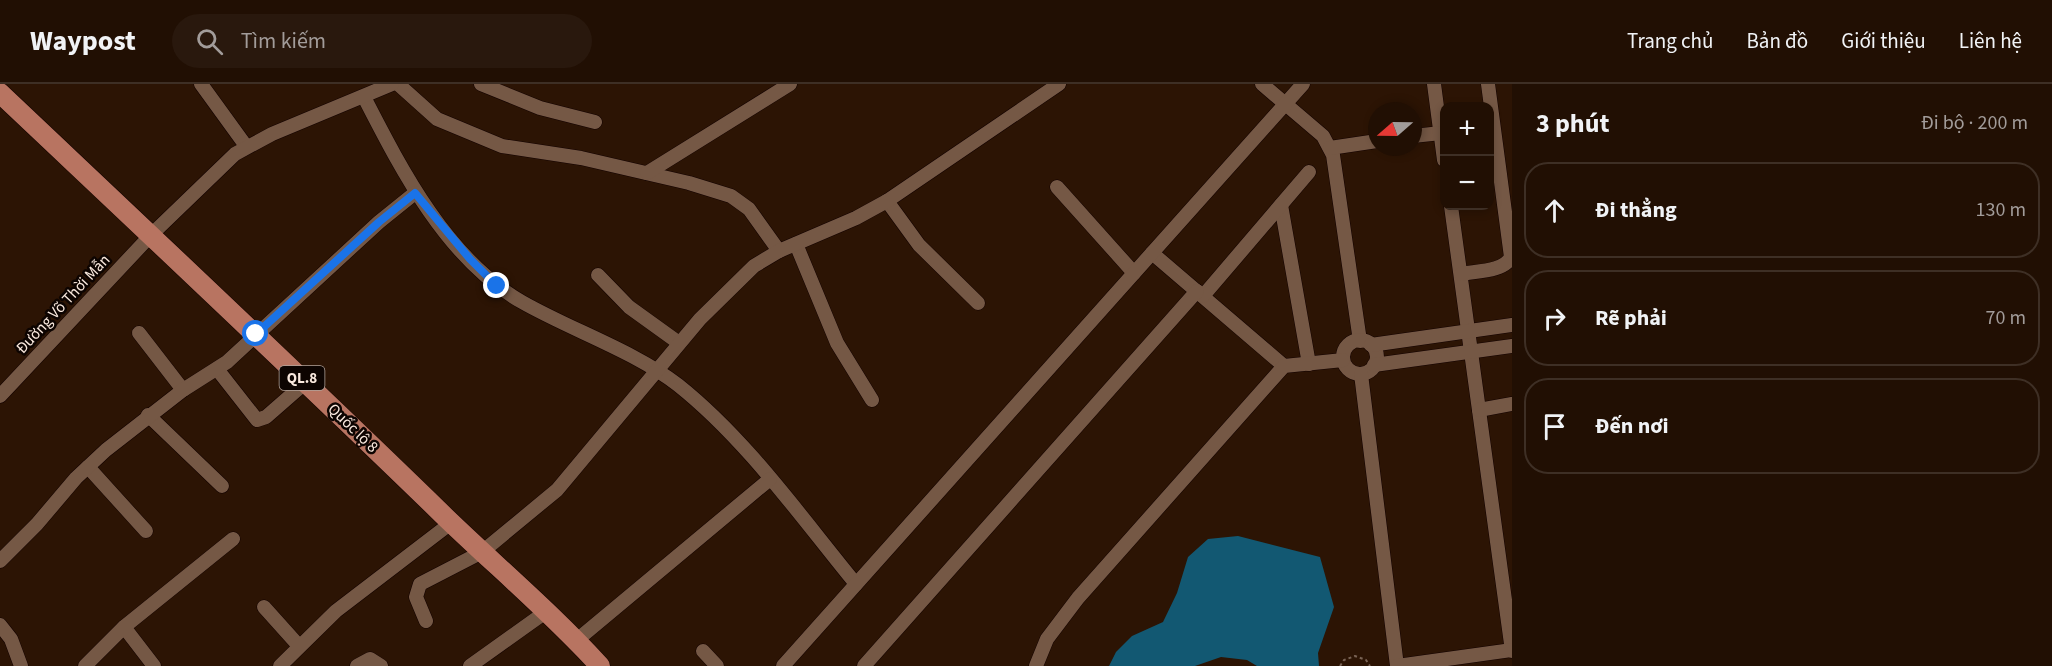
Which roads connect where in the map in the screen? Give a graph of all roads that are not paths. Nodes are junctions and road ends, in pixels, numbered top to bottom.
1 (201, 84) edge
2 (392, 84) edge
3 (398, 84) edge
4 (481, 84) edge
5 (790, 84) edge
6 (1059, 84) edge
7 (1262, 84) edge
8 (1303, 84) edge
9 (1434, 84) edge
10 (1488, 84) edge
11 (0, 93) edge
12 (364, 97) junction
13 (1286, 103) junction
14 (595, 123) dead end
15 (1440, 125) edge
16 (1440, 132) edge
17 (1422, 135) edge
18 (1368, 142) edge
19 (246, 146) junction
20 (1330, 148) junction
21 (1309, 172) dead end
22 (647, 173) junction
23 (1057, 187) dead end
24 (415, 193) junction
25 (887, 201) junction
26 (1281, 205) junction
27 (1452, 210) edge
28 (151, 235) junction
29 (796, 244) junction
30 (779, 251) junction
31 (1152, 253) junction
32 (1134, 273) junction
33 (1461, 274) junction
34 (598, 275) dead end
35 (1200, 294) junction
36 (978, 303) dead end
37 (1512, 325) edge
38 (1468, 331) junction
39 (139, 333) dead end
40 (256, 334) junction
41 (680, 343) junction
42 (1366, 343) junction
43 (1512, 346) edge
44 (1471, 352) junction
45 (1343, 360) junction
46 (1309, 364) junction
47 (1374, 364) junction
48 (1284, 366) junction
49 (217, 369) junction
50 (658, 372) junction
51 (1362, 374) junction
52 (306, 382) junction
53 (183, 390) junction
54 (0, 396) edge
55 (872, 400) dead end
56 (1512, 405) edge
57 (1479, 410) junction
58 (148, 415) junction
59 (88, 467) junction
60 (770, 479) junction
61 (222, 486) dead end
62 (451, 524) junction
63 (146, 531) dead end
64 (233, 539) dead end
65 (482, 552) junction
66 (0, 561) edge
67 (856, 584) junction
68 (264, 607) dead end
69 (547, 611) junction
70 (426, 621) dead end
71 (0, 625) edge
72 (124, 627) junction
73 (577, 640) junction
74 (298, 646) junction
75 (1512, 650) edge
76 (703, 651) dead end
77 (479, 663) edge
78 (789, 664) edge
79 (21, 666) edge
80 (85, 666) edge
81 (154, 666) edge
82 (280, 666) edge
83 (357, 666) edge
84 (381, 666) edge
85 (600, 666) edge
86 (717, 666) edge
87 (864, 666) edge
88 (1036, 666) edge
89 (1397, 666) edge

1 - 19 street
2 - 12 street, Đường Võ Thời Mẫn
3 - 22 street
4 - 14 street
5 - 22 street
6 - 25 street
7 - 13 street
8 - 13 street
9 - 15 street
10 - 33 street
11 - 28 highway, Quốc lộ 8 / QL.8
12 - 19 street, Đường Võ Thời Mẫn
12 - 24 street
13 - 20 street
13 - 31 street
16 - 17 street
18 - 20 street
19 - 28 street, Đường Võ Thời Mẫn
20 - 42 street
21 - 26 street
22 - 30 street
23 - 32 street
24 - 40 street
24 - 50 street
25 - 29 street
25 - 36 street
26 - 35 street
26 - 46 street
27 - 33 street
28 - 40 highway, Quốc lộ 8 / QL.8
28 - 54 street, Đường Võ Thời Mẫn
29 - 30 street
29 - 55 street
30 - 41 street
31 - 32 street
31 - 35 street
32 - 67 street
33 - 38 street
34 - 41 street
35 - 48 street
35 - 87 street
37 - 38 street
38 - 42 street
38 - 44 street
39 - 53 street
40 - 49 street
40 - 52 highway, Quốc lộ 8 / QL.8
41 - 50 street
42 - 45 street
42 - 47 street
43 - 44 street
44 - 47 street
44 - 57 street
45 - 46 street
45 - 51 street
46 - 48 street
47 - 51 street
48 - 88 street
49 - 52 street
49 - 53 street
50 - 60 street
50 - 65 street
51 - 89 street
52 - 62 highway, Quốc lộ 8 / QL.8
53 - 58 street
56 - 57 street
57 - 75 street
58 - 59 street
58 - 61 street
59 - 63 street
59 - 66 street
60 - 67 street
60 - 73 street
62 - 65 highway, Quốc lộ 8 / QL.8
62 - 74 street
64 - 72 street
65 - 69 highway, Quốc lộ 8 / QL.8
65 - 70 street
67 - 78 street
68 - 74 street
69 - 73 highway, Quốc lộ 8 / QL.8
69 - 77 street
71 - 79 street
72 - 80 street
72 - 81 street
73 - 85 highway, Quốc lộ 8 / QL.8
74 - 82 street
75 - 89 street
76 - 86 street
83 - 84 street

